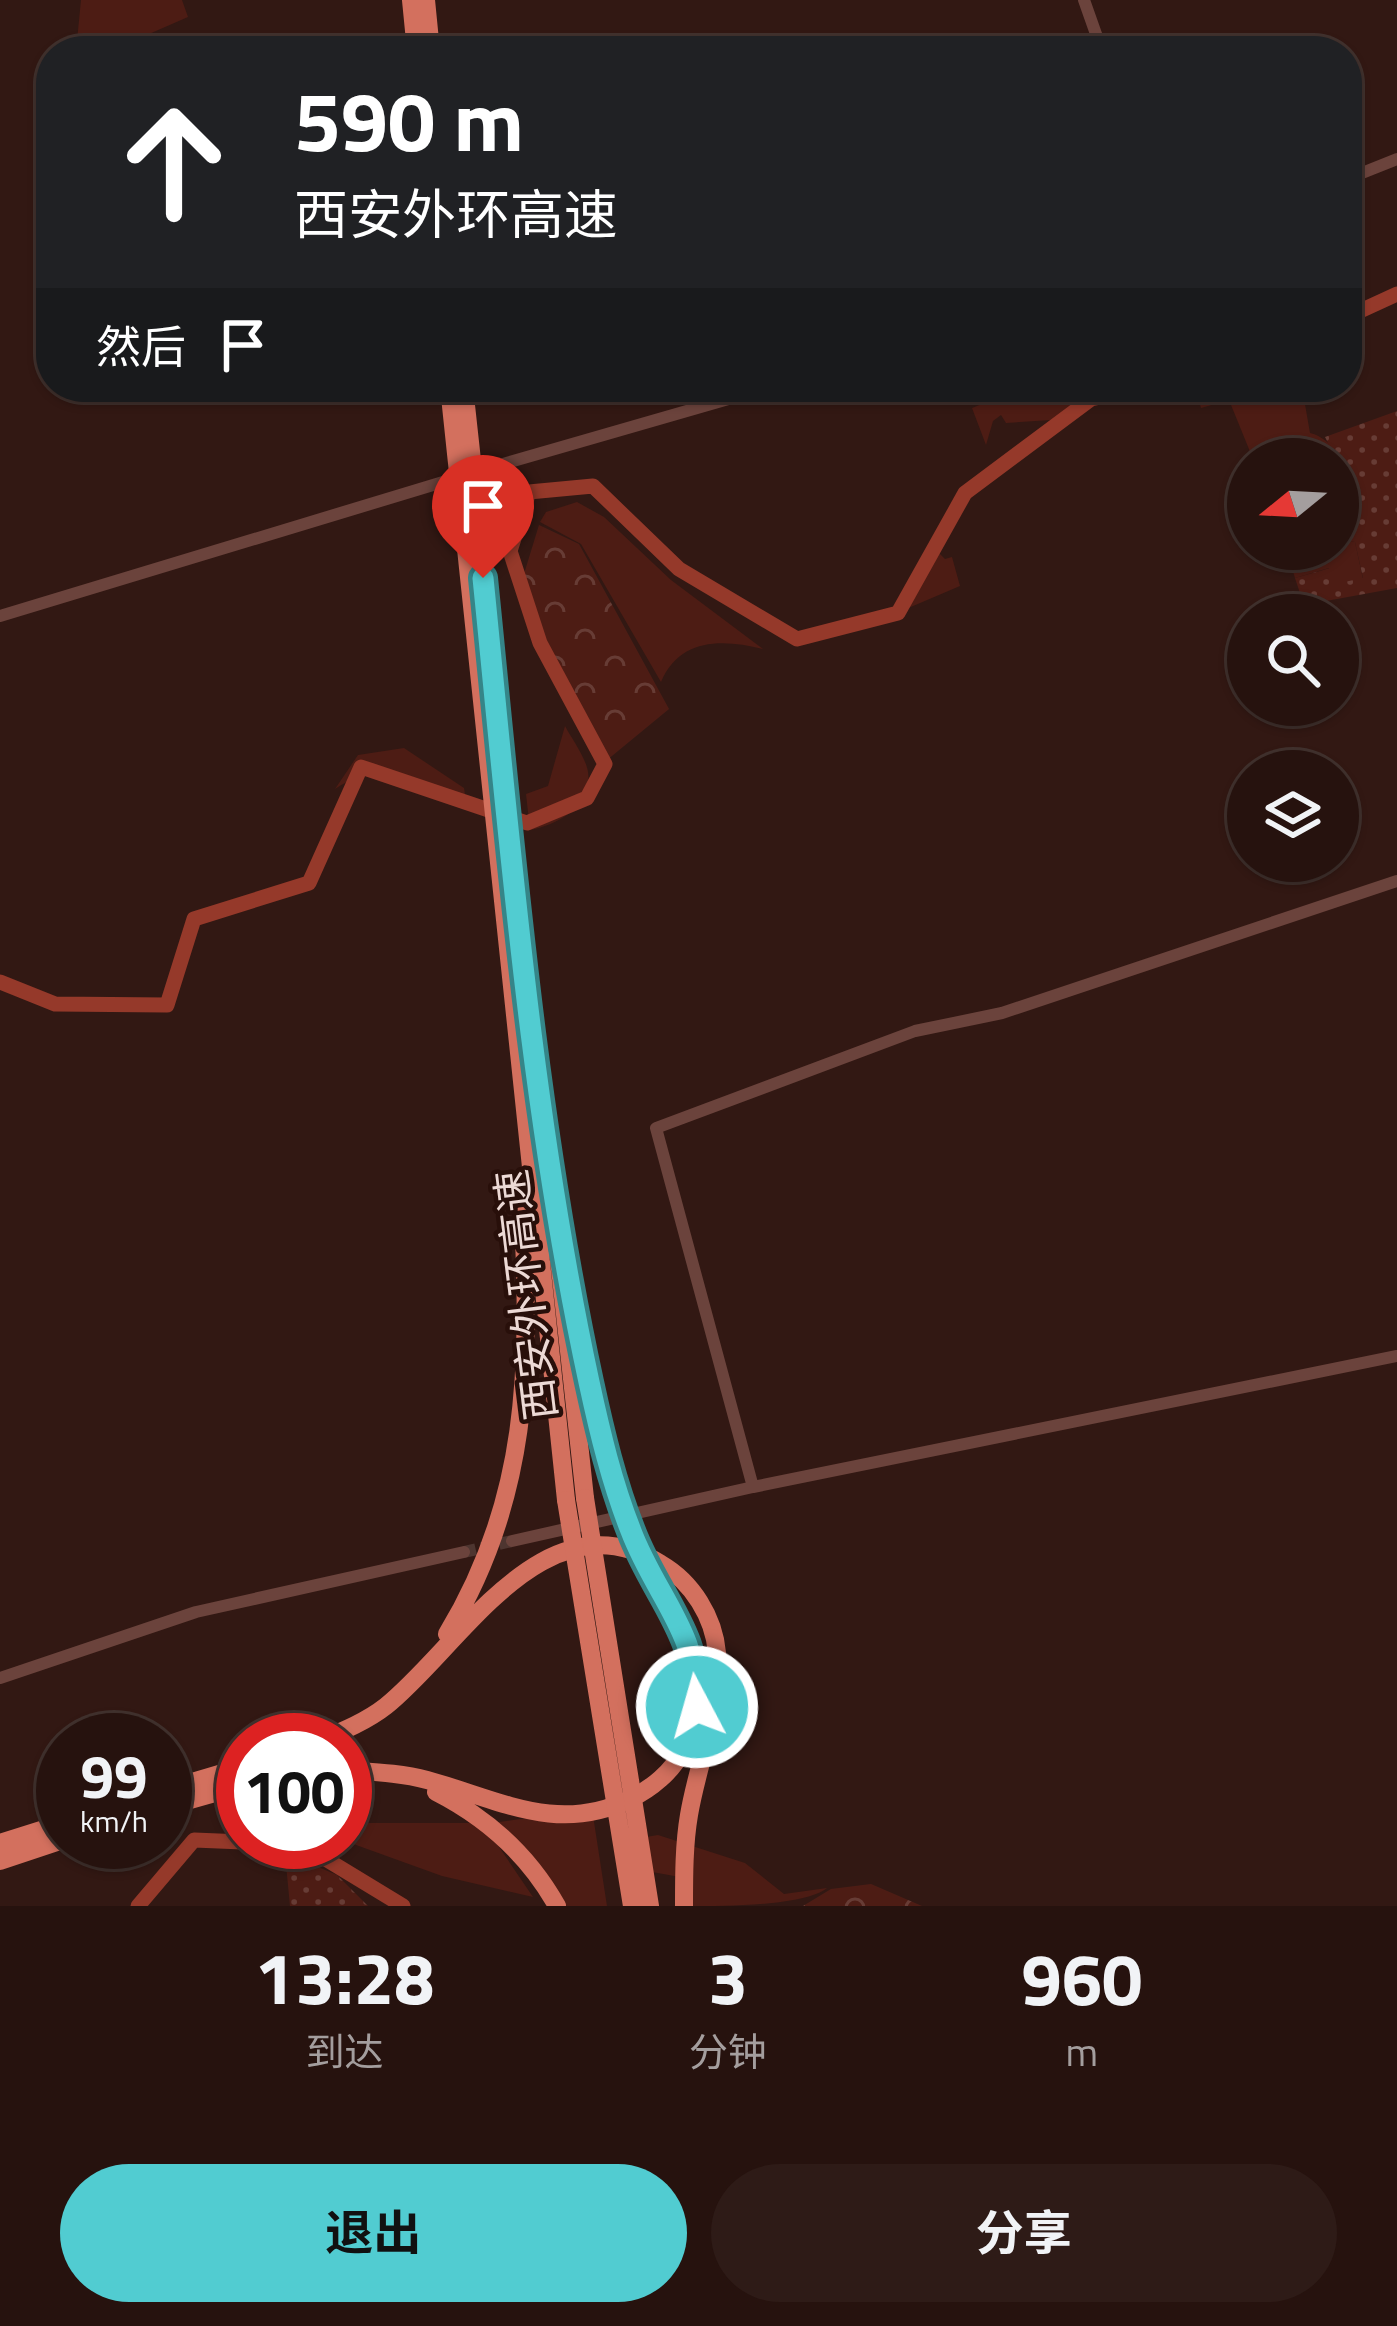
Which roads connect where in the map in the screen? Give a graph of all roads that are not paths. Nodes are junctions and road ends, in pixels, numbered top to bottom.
1 (411, 0) edge
2 (426, 0) edge
3 (1084, 0) edge
4 (415, 36) edge
5 (430, 36) edge
6 (1097, 36) edge
7 (1397, 159) edge
8 (1362, 173) edge
9 (451, 402) edge
10 (465, 402) edge
11 (718, 402) edge
12 (490, 468) dead end
13 (443, 482) dead end
14 (0, 616) edge
15 (496, 777) junction
16 (1397, 881) edge
17 (522, 1022) junction
18 (1397, 1356) edge
19 (753, 1487) junction
20 (575, 1499) junction
21 (512, 1541) tunnel mouth
22 (464, 1552) tunnel mouth
23 (0, 1678) edge
24 (412, 1681) junction
25 (372, 1714) edge
26 (372, 1772) edge
27 (372, 1774) edge
28 (36, 1832) edge
29 (0, 1843) edge
30 (36, 1849) edge
31 (0, 1861) edge
32 (557, 1906) edge
33 (632, 1906) edge
34 (650, 1906) edge
35 (684, 1906) edge

1 - 4 highway
2 - 5 highway
3 - 6 street
7 - 8 street
9 - 15 highway, 西安外环高速
10 - 15 highway, 西安外环高速
11 - 12 street
13 - 14 street
15 - 17 highway, 西安外环高速
16 - 19 street
17 - 20 highway, 西安外环高速
17 - 24 highway
17 - 26 highway, bridge
18 - 19 street
19 - 21 street
20 - 33 highway, 西安外环高速, bridge
20 - 34 highway, 西安外环高速, bridge
22 - 23 street
24 - 25 highway
24 - 35 highway
27 - 32 highway
28 - 29 highway
30 - 31 highway

